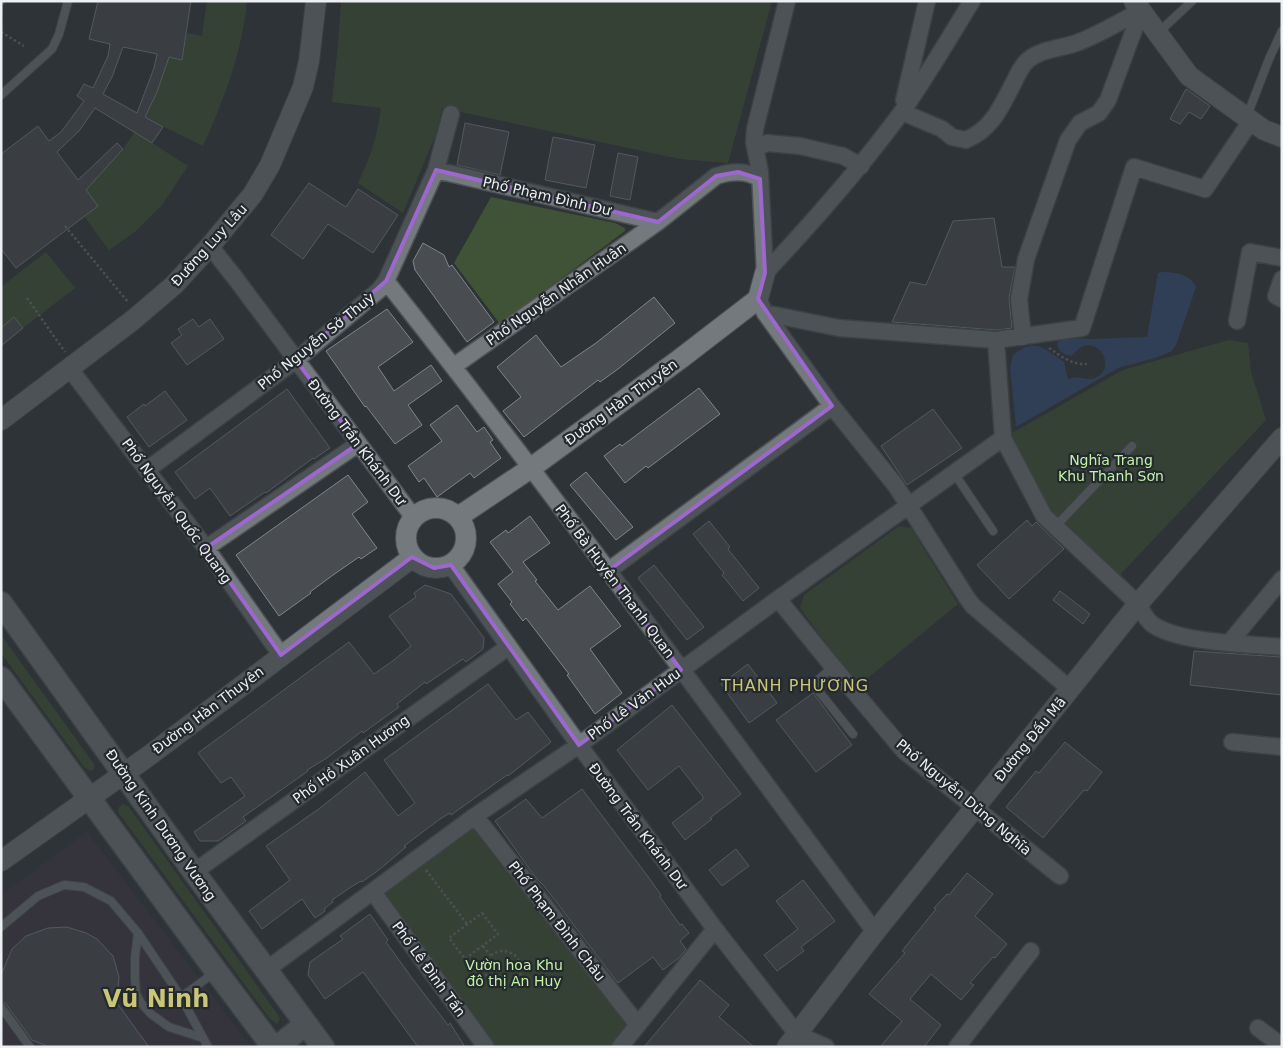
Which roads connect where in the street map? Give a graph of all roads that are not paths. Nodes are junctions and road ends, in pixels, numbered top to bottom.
1 (68, 1) edge
2 (316, 1) edge
3 (787, 1) edge
4 (927, 1) edge
5 (972, 1) edge
6 (1192, 1) edge
7 (1138, 6) edge
8 (1282, 32) edge
9 (1157, 33) junction
10 (1, 94) edge
11 (902, 112) junction
12 (451, 114) dead end
13 (1249, 119) junction
14 (1282, 137) edge
15 (756, 148) junction
16 (861, 166) junction
17 (436, 170) junction
18 (760, 180) junction
19 (658, 222) junction
20 (210, 246) junction
21 (1282, 258) edge
22 (765, 273) junction
23 (1282, 279) edge
24 (386, 282) junction
25 (1282, 299) edge
26 (762, 306) junction
27 (1237, 321) dead end
28 (1027, 336) junction
29 (996, 340) junction
30 (296, 360) junction
31 (68, 362) junction
32 (454, 366) junction
33 (832, 406) junction
34 (1, 420) edge
35 (1003, 438) junction
36 (1282, 438) edge
37 (358, 444) junction
38 (1132, 446) dead end
39 (531, 468) junction
40 (148, 469) junction
41 (954, 473) junction
42 (908, 505) junction
43 (458, 517) junction
44 (414, 518) junction
45 (1055, 527) junction
46 (993, 531) dead end
47 (206, 548) junction
48 (413, 557) junction
49 (450, 564) junction
50 (608, 571) junction
51 (1282, 579) edge
52 (778, 599) junction
53 (1, 603) edge
54 (1138, 604) junction
55 (1230, 642) junction
56 (508, 647) junction
57 (1282, 647) edge
58 (280, 655) junction
59 (833, 667) junction
60 (681, 670) junction
61 (1, 678) edge
62 (1070, 689) junction
63 (853, 734) dead end
64 (1232, 742) dead end
65 (579, 745) junction
66 (1282, 747) edge
67 (124, 773) junction
68 (88, 798) junction
69 (975, 809) junction
70 (475, 816) junction
71 (1, 861) edge
72 (194, 872) junction
73 (1060, 876) dead end
74 (373, 892) junction
75 (1, 927) edge
76 (715, 930) junction
77 (875, 932) junction
78 (138, 933) junction
79 (1031, 951) dead end
80 (266, 970) junction
81 (216, 972) junction
82 (181, 997) junction
83 (1, 1008) edge
84 (306, 1024) junction
85 (638, 1025) junction
86 (1258, 1028) dead end
87 (204, 1038) junction
88 (797, 1042) edge
89 (1280, 1044) edge
90 (30, 1047) edge
91 (208, 1047) edge
92 (273, 1047) edge
93 (277, 1047) edge
94 (323, 1047) edge
95 (486, 1047) edge
96 (620, 1047) edge
97 (826, 1047) edge
98 (957, 1047) edge

1 - 10 lane
2 - 20 street, Đường Luy Lâu
3 - 15 street
4 - 11 street
5 - 11 street
6 - 9 lane
7 - 9 street
7 - 11 street
7 - 28 street
8 - 13 lane
9 - 13 street
11 - 16 street
12 - 17 street, Phố Nguyễn Sở Thuỳ
13 - 14 street
13 - 28 street
15 - 16 street
15 - 18 street
16 - 22 street
17 - 19 street, Phố Phạm Đình Dư
17 - 24 street, Phố Nguyễn Sở Thuỳ
18 - 19 street, Phố Nguyễn Nhân Huân
18 - 22 street
19 - 32 street, Phố Nguyễn Nhân Huân
20 - 30 street, Đường Trần Khánh Dư
20 - 31 street, Đường Luy Lâu
21 - 27 street
22 - 26 street
23 - 25 street
24 - 30 street, Phố Nguyễn Sở Thuỳ
24 - 32 street, Phố Bà Huyện Thanh Quan
26 - 29 street
26 - 33 street
26 - 39 street, Đường Hàn Thuyên
28 - 29 street
29 - 35 street
30 - 37 street, Đường Trần Khánh Dư
30 - 40 street, Phố Nguyễn Sở Thuỳ
31 - 34 street, Đường Luy Lâu
31 - 40 street, Phố Nguyễn Quốc Quang
32 - 39 street, Phố Bà Huyện Thanh Quan
33 - 42 street
33 - 50 street
35 - 41 street, Phố Lê Văn Hưu
35 - 45 street
36 - 54 street, Đường Đấu Mã
37 - 44 street, Đường Trần Khánh Dư
37 - 47 street
38 - 45 lane
39 - 43 street, Đường Hàn Thuyên
39 - 50 street, Phố Bà Huyện Thanh Quan
40 - 47 street, Phố Nguyễn Quốc Quang
41 - 42 street, Phố Lê Văn Hưu
41 - 46 lane
42 - 52 street, Phố Lê Văn Hưu
42 - 62 street
43 - 44 street
43 - 49 street
44 - 48 street
45 - 54 street
47 - 58 street, Phố Nguyễn Quốc Quang
48 - 49 street
48 - 58 street, Đường Hàn Thuyên
49 - 56 street, Đường Trần Khánh Dư
50 - 60 street, Phố Bà Huyện Thanh Quan
51 - 55 street
52 - 59 street, Phố Nguyễn Dũng Nghĩa
52 - 60 street, Phố Lê Văn Hưu
53 - 67 main road, Đường Kinh Dương Vương
54 - 55 street
54 - 62 street, Đường Đấu Mã
55 - 57 street
56 - 65 street, Đường Trần Khánh Dư
56 - 72 street, Phố Hồ Xuân Hương
58 - 67 street, Đường Hàn Thuyên
59 - 63 lane
59 - 69 street, Phố Nguyễn Dũng Nghĩa
60 - 65 street, Phố Lê Văn Hưu
60 - 77 street, Phố Bà Huyện Thanh Quan
61 - 68 main road
62 - 69 street, Đường Đấu Mã
64 - 66 street
65 - 70 street, Phố Lê Văn Hưu
65 - 76 street, Đường Trần Khánh Dư
67 - 68 street, Đường Hàn Thuyên
67 - 72 main road, Đường Kinh Dương Vương
68 - 71 street, Đường Hàn Thuyên
68 - 81 main road
69 - 73 street, Phố Nguyễn Dũng Nghĩa
69 - 77 street, Đường Đấu Mã
70 - 74 street, Phố Lê Văn Hưu
70 - 85 street, Phố Phạm Đình Châu
72 - 80 main road, Đường Kinh Dương Vương
74 - 80 street, Phố Lê Văn Hưu
74 - 95 street, Phố Lê Đình Tấn
75 - 78 lane
76 - 85 street
76 - 88 street, Đường Trần Khánh Dư
77 - 88 street, Đường Đấu Mã
78 - 82 lane
78 - 87 lane
79 - 98 street
80 - 84 main road, Đường Kinh Dương Vương
81 - 82 lane
81 - 92 main road
82 - 87 lane
83 - 90 lane
84 - 93 main road
84 - 94 main road, Đường Kinh Dương Vương
85 - 96 street
86 - 89 street
87 - 91 lane
88 - 97 street, Đường Trần Khánh Dư

